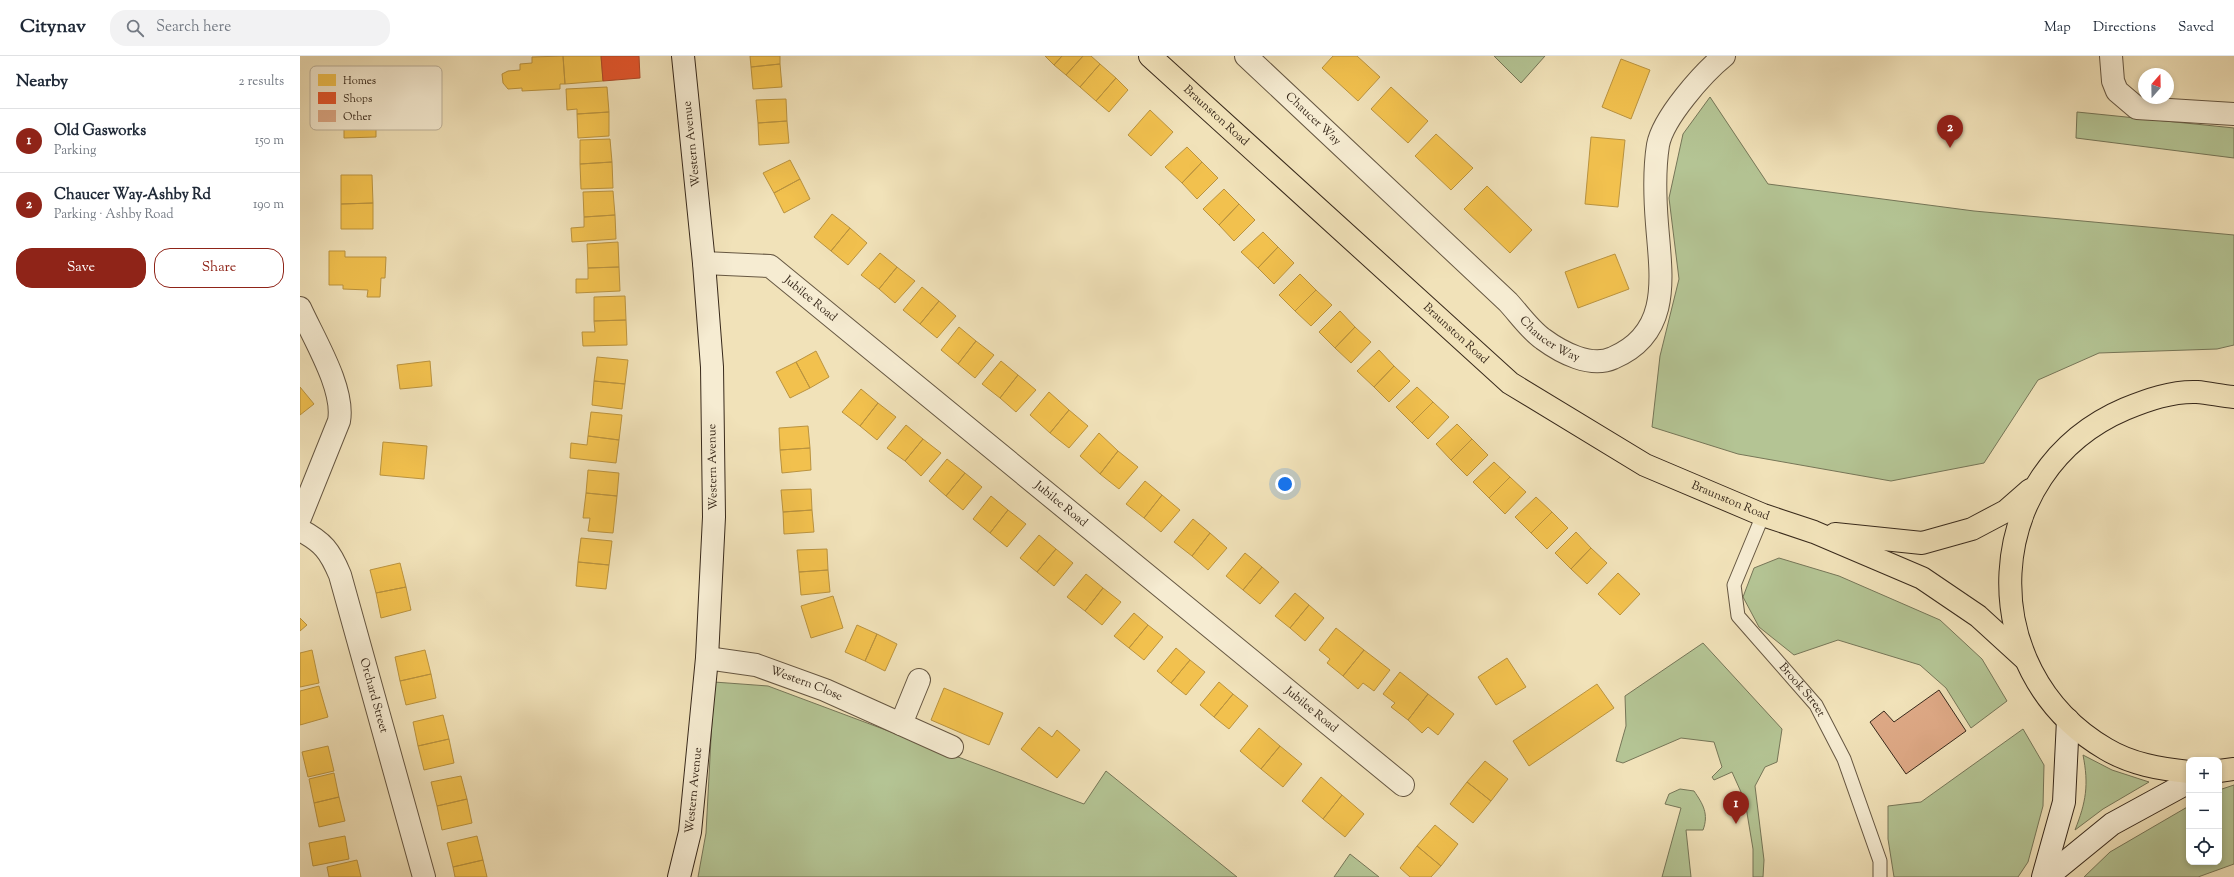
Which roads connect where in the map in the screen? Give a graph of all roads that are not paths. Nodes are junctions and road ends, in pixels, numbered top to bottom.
1 (684, 56) edge
2 (1150, 56) edge
3 (1246, 56) edge
4 (1724, 56) edge
5 (2111, 56) edge
6 (2234, 114) edge
7 (704, 263) junction
8 (300, 308) edge
9 (2234, 388) edge
10 (2196, 392) junction
11 (2234, 397) edge
12 (2037, 483) junction
13 (1764, 515) junction
14 (300, 518) edge
15 (300, 530) edge
16 (1814, 532) junction
17 (707, 658) junction
18 (2024, 658) junction
19 (919, 680) dead end
20 (2068, 720) junction
21 (901, 724) junction
22 (952, 747) dead end
23 (2234, 769) edge
24 (2222, 771) edge
25 (2186, 772) edge
26 (2186, 784) edge
27 (1402, 785) dead end
28 (424, 877) edge
29 (680, 877) edge
30 (1880, 877) edge
31 (2043, 877) edge
32 (2047, 877) edge

1 - 7 street, Western Avenue
2 - 13 main road, Braunston Road
3 - 4 street, Chaucer Way
5 - 6 street
7 - 17 street, Western Avenue
7 - 27 street, Jubilee Road
8 - 14 street
9 - 10 street
10 - 11 main road
10 - 12 main road
12 - 16 main road, Braunston Road
12 - 18 main road
13 - 16 main road, Braunston Road
13 - 30 lane, Brook Street
15 - 28 street, Orchard Street
16 - 18 main road, Braunston Road
17 - 21 street, Western Close
17 - 29 street, Western Avenue
18 - 20 main road
19 - 21 street
20 - 25 main road
20 - 31 street
21 - 22 street, Western Close
23 - 24 main road
26 - 32 street

